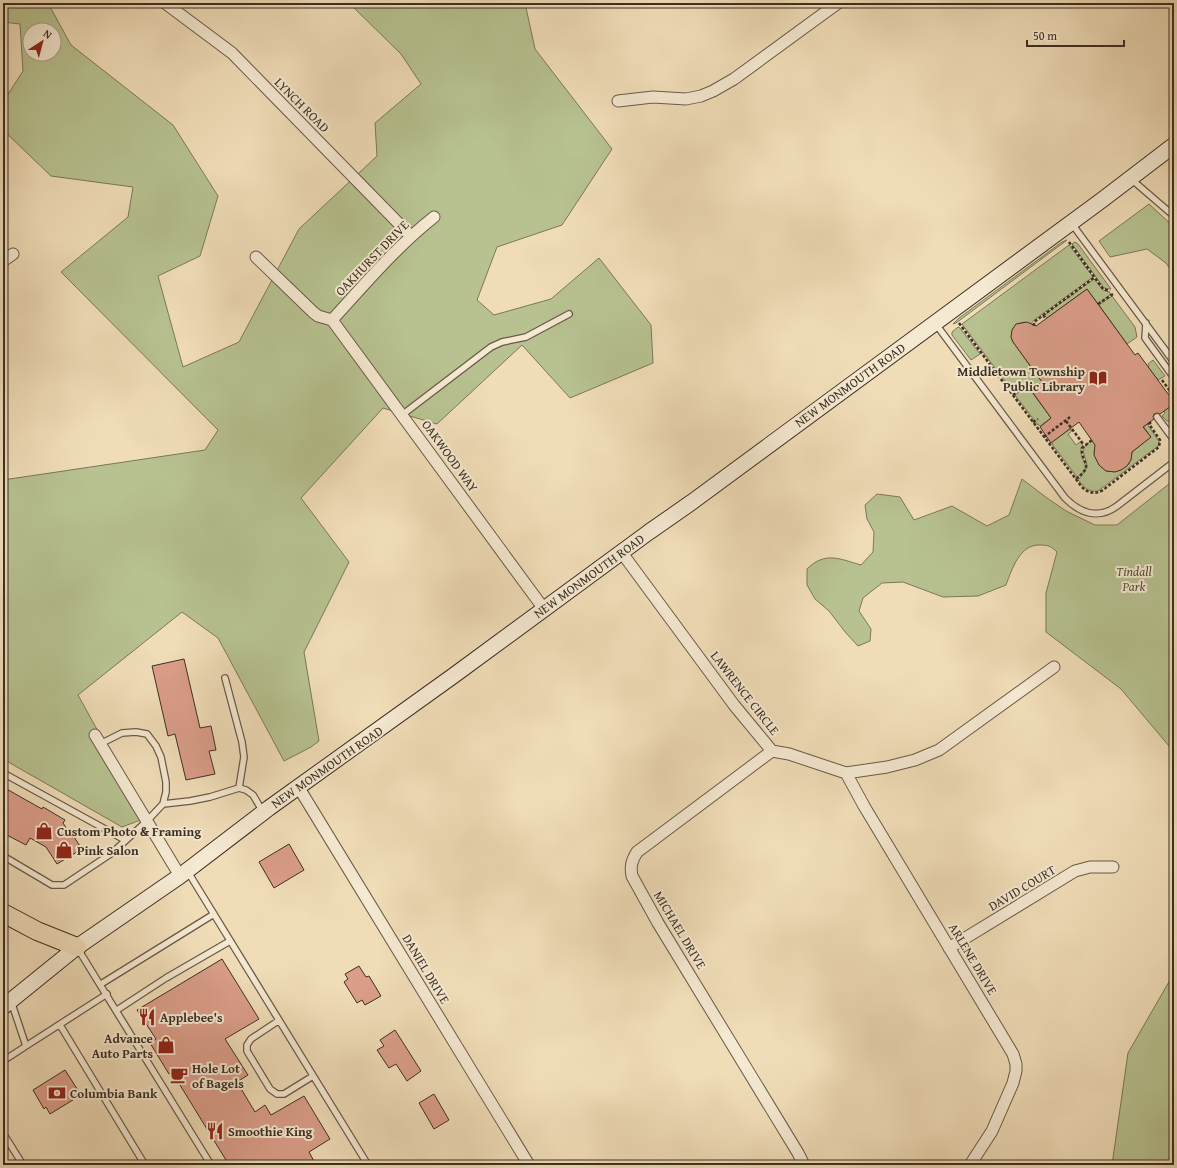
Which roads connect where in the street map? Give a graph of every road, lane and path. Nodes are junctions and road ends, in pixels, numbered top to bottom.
1 (165, 3) edge
2 (838, 3) edge
3 (618, 101) dead end
4 (1174, 145) edge
5 (1130, 178) junction
6 (1174, 216) edge
7 (434, 217) dead end
8 (1071, 223) junction
9 (410, 236) junction
10 (1069, 242) dead end
11 (14, 254) dead end
12 (256, 258) dead end
13 (3, 261) edge
14 (1094, 277) junction
15 (1113, 294) junction
16 (1117, 299) dead end
17 (1098, 304) dead end
18 (569, 314) dead end
19 (1043, 315) junction
20 (1046, 319) dead end
21 (332, 320) junction
22 (1146, 322) junction
23 (935, 323) junction
24 (959, 323) dead end
25 (1034, 326) dead end
26 (1174, 362) edge
27 (1174, 378) edge
28 (1161, 380) dead end
29 (1036, 387) dead end
30 (1174, 393) edge
31 (1013, 395) junction
32 (402, 416) junction
33 (1070, 417) dead end
34 (1157, 417) joint
35 (1038, 419) dead end
36 (1066, 420) junction
37 (1033, 422) junction
38 (1044, 436) junction
39 (1092, 440) dead end
40 (1174, 440) edge
41 (1084, 445) junction
42 (1174, 462) edge
43 (1076, 479) junction
44 (622, 553) junction
45 (544, 609) junction
46 (1054, 667) dead end
47 (225, 678) dead end
48 (98, 739) joint
49 (772, 751) junction
50 (3, 773) edge
51 (846, 773) junction
52 (239, 788) junction
53 (299, 788) junction
54 (163, 804) junction
55 (263, 813) junction
56 (147, 821) junction
57 (125, 840) junction
58 (3, 856) edge
59 (1113, 867) dead end
60 (184, 873) junction
61 (3, 913) edge
62 (214, 914) junction
63 (230, 941) junction
64 (77, 947) junction
65 (949, 948) junction
66 (101, 984) junction
67 (107, 994) junction
68 (7, 1004) edge
69 (117, 1010) junction
70 (278, 1021) junction
71 (60, 1025) junction
72 (26, 1046) junction
73 (3, 1061) edge
74 (313, 1076) junction
75 (3, 1133) edge
76 (23, 1165) edge
77 (145, 1165) edge
78 (211, 1165) edge
79 (368, 1165) edge
80 (529, 1165) edge
81 (804, 1165) edge
82 (970, 1165) edge

1 - 9 street, LYNCH ROAD
2 - 3 street
4 - 5 main road, NEW MONMOUTH ROAD
5 - 6 lane
5 - 8 main road, NEW MONMOUTH ROAD
7 - 9 street, OAKHURST DRIVE
8 - 22 lane
8 - 23 main road, NEW MONMOUTH ROAD
9 - 21 street, OAKHURST DRIVE
10 - 14 path
11 - 13 street
12 - 21 street
14 - 15 path
14 - 19 path
15 - 16 path
15 - 17 path
18 - 32 lane
19 - 20 path
19 - 25 path
21 - 32 street, OAKWOOD WAY
22 - 26 lane
22 - 27 lane
23 - 42 lane
23 - 44 main road, NEW MONMOUTH ROAD
24 - 31 path
28 - 30 path
29 - 31 path
31 - 37 path
32 - 45 street, OAKWOOD WAY
33 - 36 path
34 - 40 lane
34 - 43 path
35 - 37 path
36 - 38 path
36 - 41 path
37 - 38 path
38 - 43 path
39 - 41 path
41 - 43 path
44 - 45 main road, NEW MONMOUTH ROAD
44 - 49 street, LAWRENCE CIRCLE
45 - 53 main road, NEW MONMOUTH ROAD
46 - 51 street, LAWRENCE CIRCLE
47 - 52 lane
48 - 54 lane
48 - 56 street
49 - 51 street, LAWRENCE CIRCLE
49 - 81 street, MICHAEL DRIVE
50 - 57 lane
51 - 65 street, ARLENE DRIVE
52 - 54 lane
52 - 55 lane
53 - 55 main road, NEW MONMOUTH ROAD
53 - 80 street, DANIEL DRIVE
54 - 56 lane
55 - 60 main road, NEW MONMOUTH ROAD
56 - 57 lane
56 - 60 street
57 - 58 lane
59 - 65 street, DAVID COURT
60 - 62 lane
60 - 64 main road, NEW MONMOUTH ROAD
61 - 64 highway
62 - 63 lane
62 - 66 lane
63 - 69 lane
63 - 70 lane
64 - 66 lane
64 - 68 main road, NEW MONMOUTH ROAD
65 - 82 street, ARLENE DRIVE
66 - 67 lane
67 - 69 lane
67 - 71 lane
68 - 72 lane
69 - 78 lane
70 - 74 lane
70 - 74 lane
71 - 72 lane
71 - 77 lane
72 - 73 lane
74 - 79 lane
75 - 76 lane

